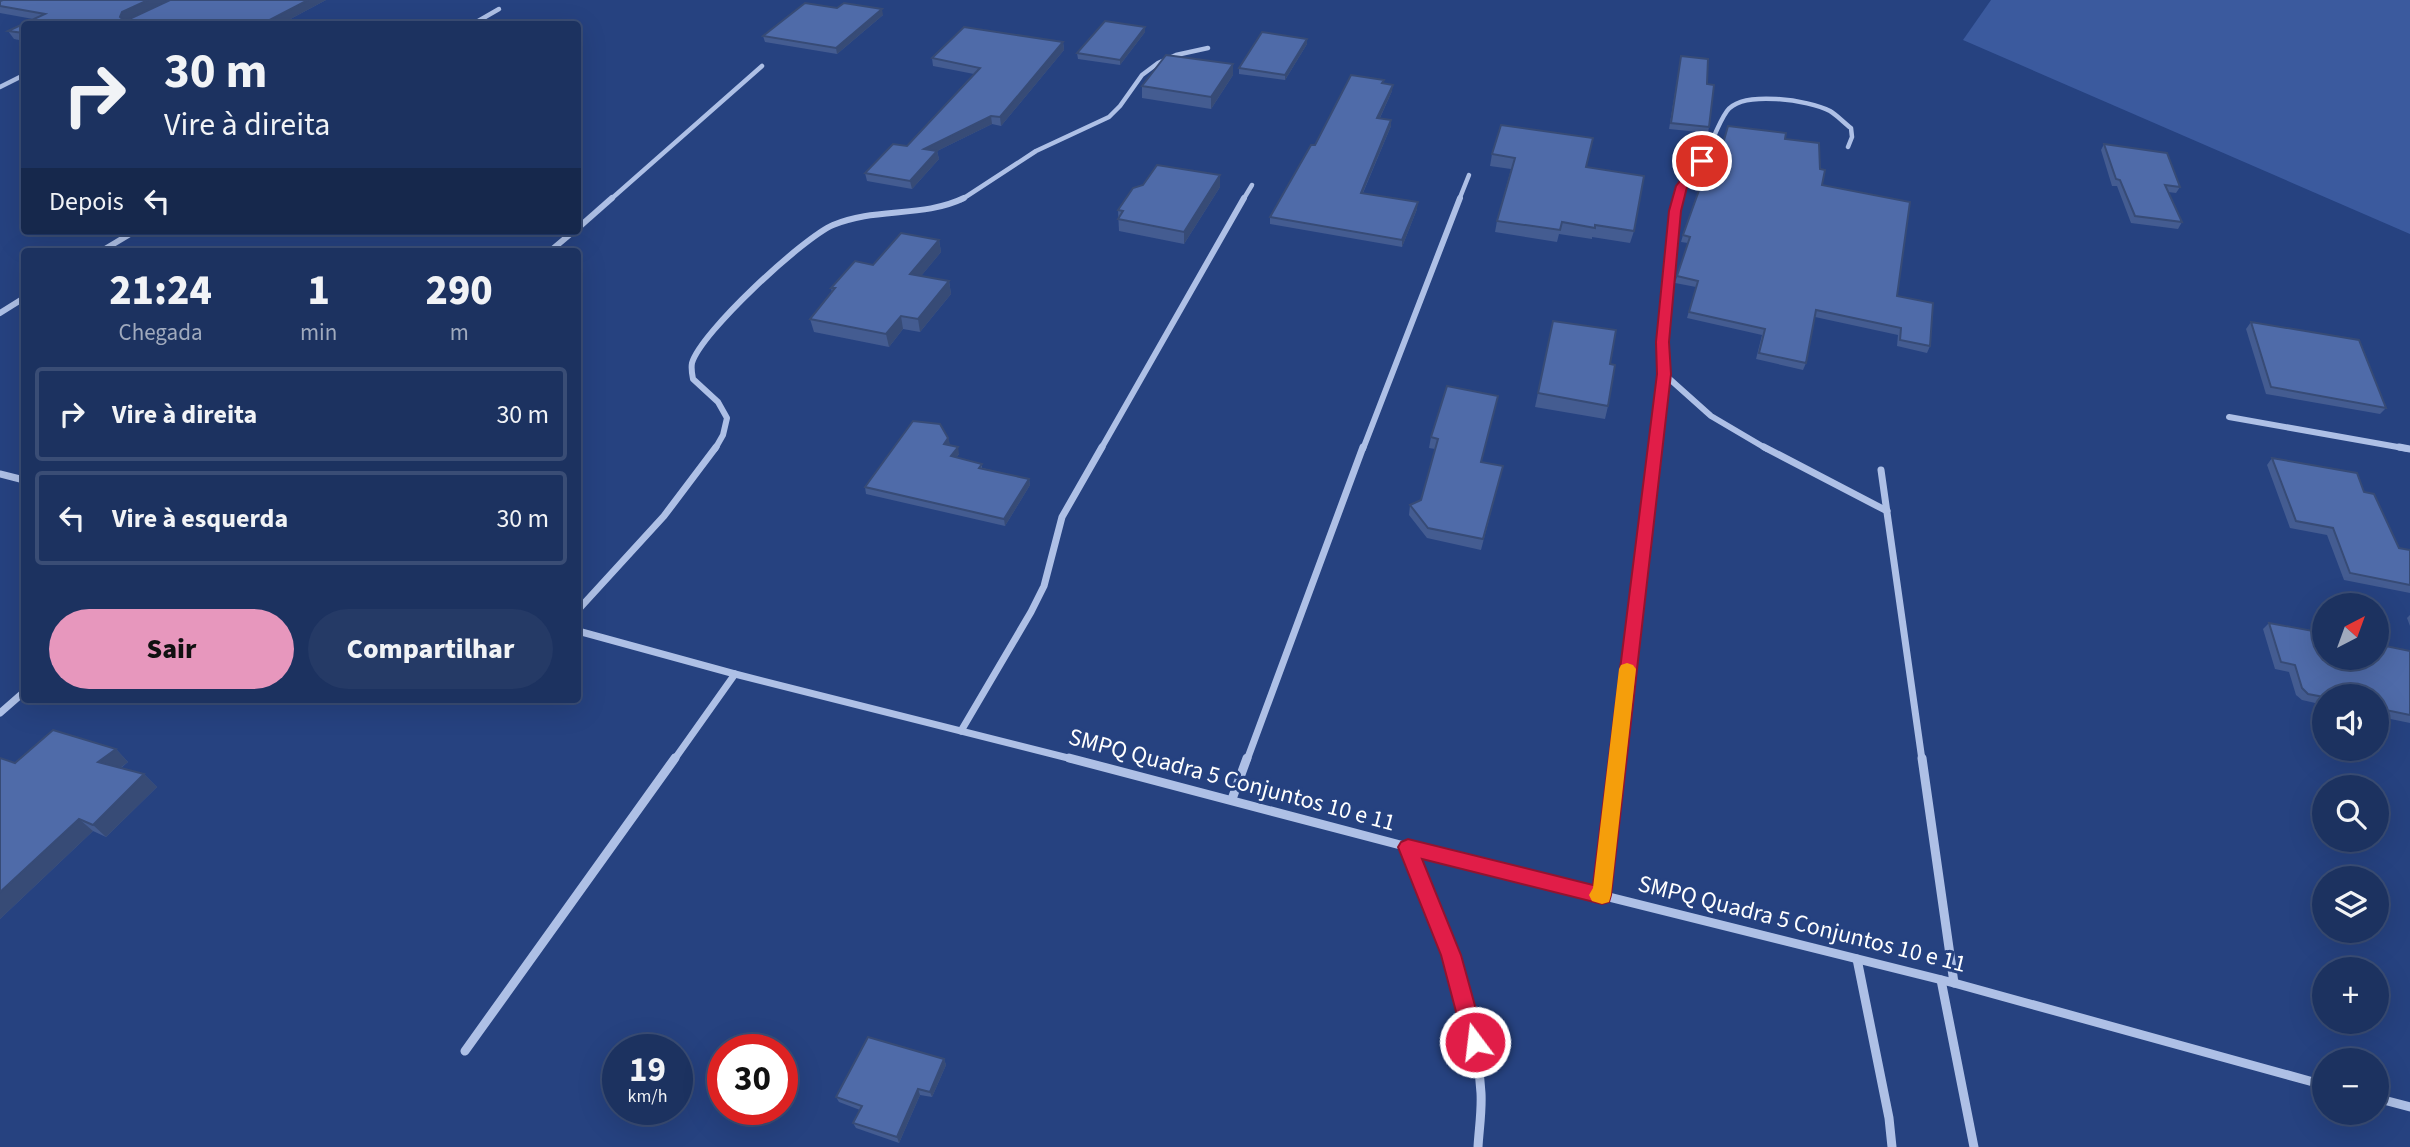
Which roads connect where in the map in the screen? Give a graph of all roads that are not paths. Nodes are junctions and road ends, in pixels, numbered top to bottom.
1 (499, 9) dead end
2 (479, 21) edge
3 (1208, 48) dead end
4 (762, 66) dead end
5 (21, 76) edge
6 (0, 87) edge
7 (1848, 147) dead end
8 (1469, 175) dead end
9 (1252, 185) dead end
10 (581, 225) edge
11 (128, 235) edge
12 (569, 235) edge
13 (107, 248) edge
14 (554, 248) edge
15 (21, 301) edge
16 (0, 313) edge
17 (1664, 374) junction
18 (2229, 417) dead end
19 (2410, 449) edge
20 (1881, 470) dead end
21 (0, 474) edge
22 (21, 479) edge
23 (1887, 511) junction
24 (581, 607) edge
25 (581, 632) edge
26 (735, 674) junction
27 (21, 695) edge
28 (0, 713) edge
29 (961, 731) junction
30 (1232, 799) junction
31 (1408, 847) junction
32 (1602, 895) junction
33 (1857, 959) junction
34 (1941, 980) junction
35 (1954, 983) junction
36 (465, 1051) dead end
37 (2312, 1081) edge
38 (2389, 1101) edge
39 (2410, 1107) edge
40 (1478, 1147) edge
41 (1892, 1147) edge
42 (1974, 1147) edge

1 - 2 street
3 - 24 street
4 - 10 street
5 - 6 street
7 - 17 street
8 - 30 street
9 - 29 street
11 - 13 street
12 - 14 street
15 - 16 street
17 - 23 street
17 - 32 street
18 - 19 street
20 - 23 street
21 - 22 street
23 - 35 street
25 - 26 street, SMPQ Quadra 5 Conjuntos 10 e 11
26 - 29 street, SMPQ Quadra 5 Conjuntos 10 e 11
26 - 36 street
27 - 28 street
29 - 30 street, SMPQ Quadra 5 Conjuntos 10 e 11
30 - 31 street, SMPQ Quadra 5 Conjuntos 10 e 11
31 - 32 street, SMPQ Quadra 5 Conjuntos 10 e 11
31 - 40 street
32 - 33 street, SMPQ Quadra 5 Conjuntos 10 e 11
33 - 34 street, SMPQ Quadra 5 Conjuntos 10 e 11
33 - 41 street
34 - 35 street, SMPQ Quadra 5 Conjuntos 10 e 11
34 - 42 street
35 - 37 street, SMPQ Quadra 5 Conjuntos 10 e 11
38 - 39 street

